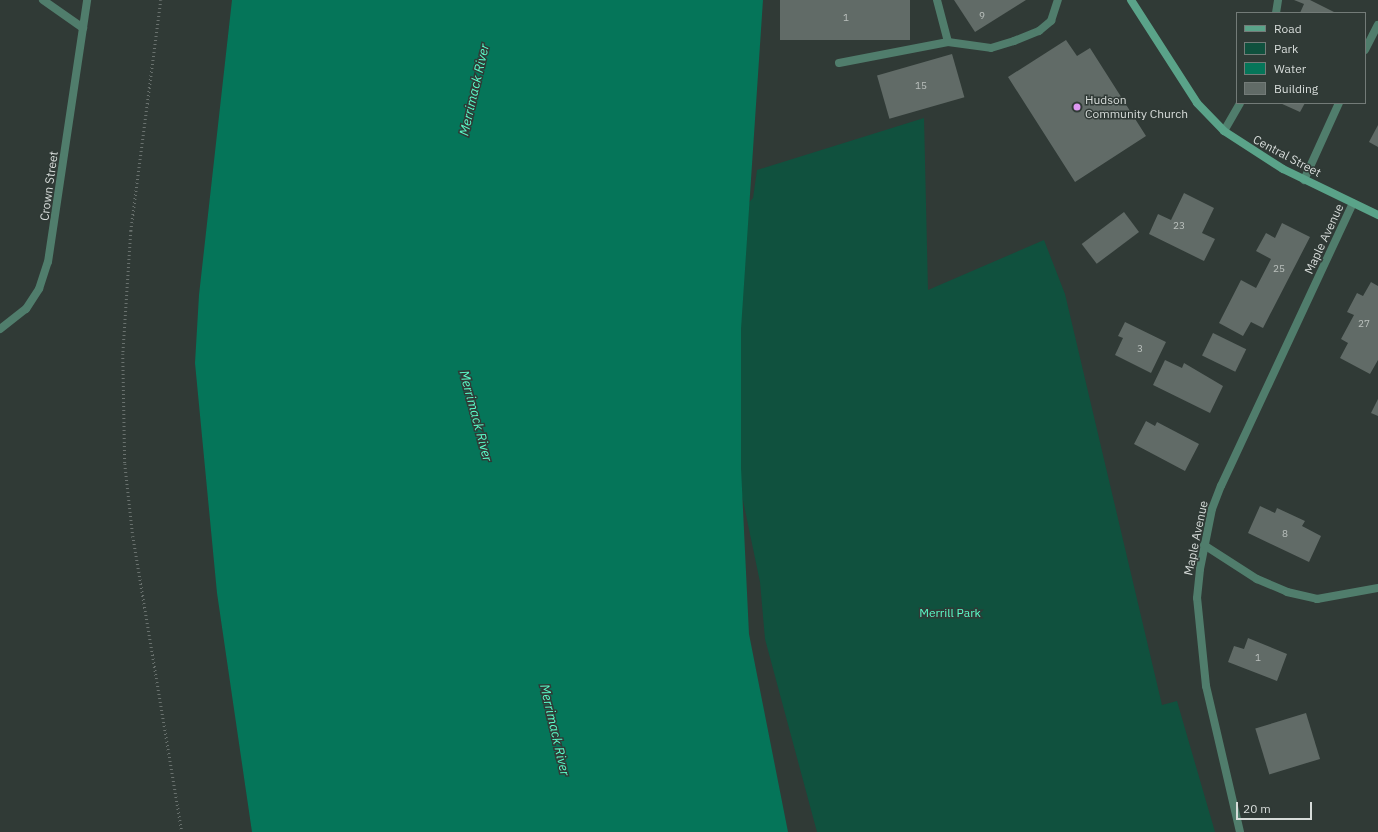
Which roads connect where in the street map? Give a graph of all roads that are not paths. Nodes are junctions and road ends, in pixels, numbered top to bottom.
1 (43, 0) edge
2 (87, 0) edge
3 (936, 0) edge
4 (1058, 0) edge
5 (1131, 0) edge
6 (1278, 0) edge
7 (1276, 12) edge
8 (1378, 25) edge
9 (83, 28) junction
10 (948, 42) junction
11 (1366, 48) edge
12 (839, 63) dead end
13 (1239, 104) edge
14 (1339, 104) edge
15 (1224, 130) junction
16 (1304, 180) junction
17 (1353, 203) junction
18 (1378, 215) edge
19 (0, 329) edge
20 (1204, 545) junction
21 (1378, 588) edge
22 (1240, 832) edge

1 - 9 street
2 - 9 street, Crown Street
3 - 10 street
4 - 10 street
5 - 15 main road, Central Street
6 - 7 street
8 - 11 street
9 - 19 street, Crown Street
10 - 12 street
13 - 15 street
14 - 16 street
15 - 16 main road, Central Street
16 - 17 main road, Central Street
17 - 18 main road, Central Street
17 - 20 street, Maple Avenue
20 - 21 street
20 - 22 street, Maple Avenue

